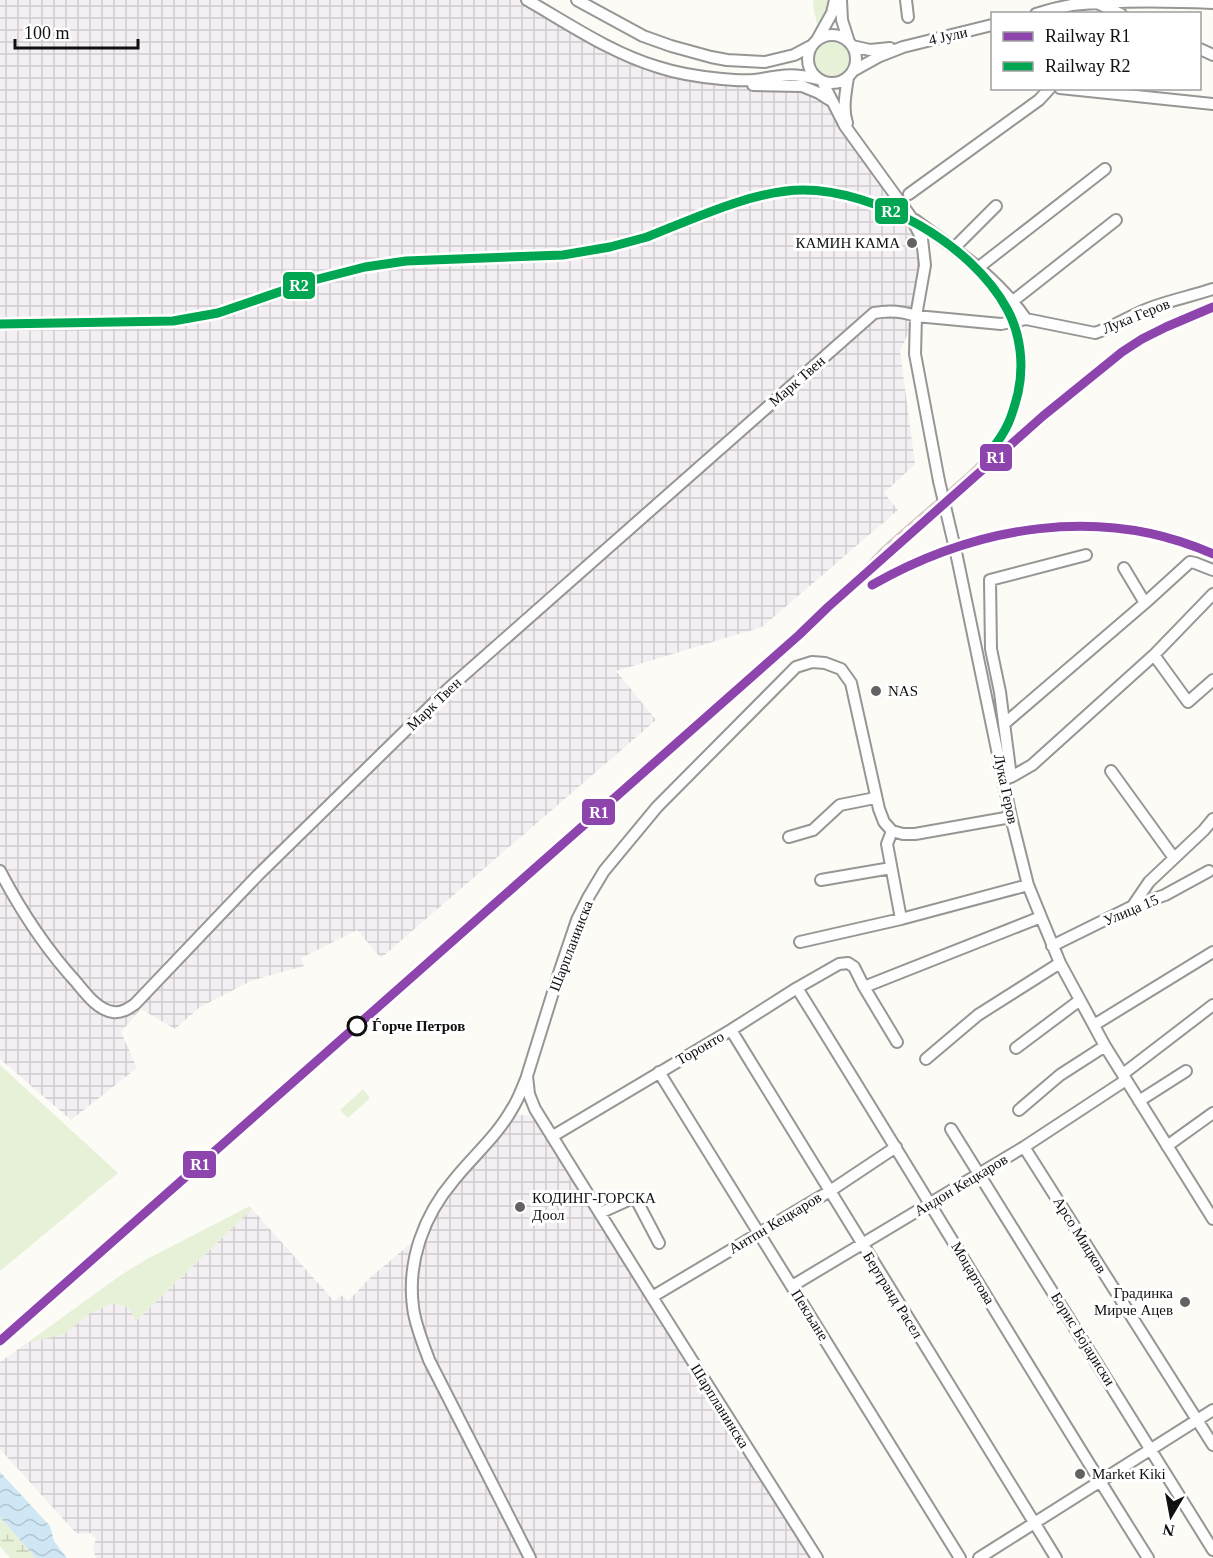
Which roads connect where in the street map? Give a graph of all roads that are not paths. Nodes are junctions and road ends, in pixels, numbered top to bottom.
1 (527, 0) edge
2 (578, 0) edge
3 (835, 0) edge
4 (841, 0) edge
5 (906, 0) edge
6 (1129, 1) edge
7 (1096, 2) junction
8 (1213, 3) edge
9 (1184, 5) edge
10 (1072, 6) edge
11 (1045, 12) edge
12 (1117, 12) edge
13 (908, 17) dead end
14 (991, 25) edge
15 (814, 43) junction
16 (851, 44) junction
17 (903, 47) junction
18 (851, 74) junction
19 (820, 80) junction
20 (736, 81) junction
21 (1048, 90) edge
22 (1079, 90) edge
23 (831, 100) junction
24 (1213, 104) edge
25 (853, 137) junction
26 (1105, 169) dead end
27 (909, 194) dead end
28 (996, 206) dead end
29 (911, 217) junction
30 (1116, 220) dead end
31 (955, 248) junction
32 (979, 267) junction
33 (1213, 289) edge
34 (1013, 301) junction
35 (916, 316) junction
36 (1026, 319) junction
37 (1086, 555) dead end
38 (1124, 568) dead end
39 (1213, 570) edge
40 (1213, 594) edge
41 (1145, 603) junction
42 (1154, 654) junction
43 (1213, 680) edge
44 (1004, 724) junction
45 (1111, 771) dead end
46 (1007, 778) junction
47 (876, 798) junction
48 (1011, 817) junction
49 (1213, 819) edge
50 (892, 831) junction
51 (789, 837) dead end
52 (1174, 858) junction
53 (891, 867) junction
54 (0, 871) edge
55 (1209, 871) dead end
56 (821, 880) dead end
57 (1028, 885) junction
58 (1131, 907) junction
59 (1041, 917) junction
60 (901, 919) junction
61 (800, 942) dead end
62 (1052, 946) junction
63 (1213, 952) edge
64 (1060, 963) junction
65 (864, 987) junction
66 (797, 988) junction
67 (1080, 1000) junction
68 (1213, 1005) edge
69 (1094, 1025) junction
70 (731, 1030) junction
71 (897, 1041) dead end
72 (1105, 1046) junction
73 (1016, 1048) dead end
74 (926, 1059) dead end
75 (1186, 1071) dead end
76 (659, 1072) junction
77 (527, 1076) junction
78 (1124, 1077) junction
79 (1139, 1101) junction
80 (1019, 1110) dead end
81 (1213, 1113) edge
82 (951, 1129) dead end
83 (553, 1136) junction
84 (1167, 1146) junction
85 (896, 1147) junction
86 (1024, 1147) junction
87 (979, 1174) junction
88 (830, 1191) junction
89 (930, 1204) junction
90 (1209, 1205) edge
91 (600, 1213) junction
92 (1213, 1219) edge
93 (759, 1233) junction
94 (659, 1243) dead end
95 (862, 1244) junction
96 (792, 1286) junction
97 (652, 1297) junction
98 (1213, 1410) edge
99 (1197, 1420) junction
100 (1213, 1445) edge
101 (1152, 1450) junction
102 (1100, 1482) junction
103 (1035, 1523) junction
104 (1213, 1550) edge
105 (530, 1558) edge
106 (817, 1558) edge
107 (960, 1558) edge
108 (979, 1558) edge
109 (1056, 1558) edge
110 (1148, 1558) edge

1 - 20 street
2 - 15 street
3 - 15 street
4 - 16 street
5 - 13 street
6 - 7 street
6 - 9 street
7 - 10 street
7 - 12 street
8 - 9 street
10 - 11 street
14 - 17 street, 4 Јули
15 - 16 street
15 - 19 street
16 - 17 street, 4 Јули
16 - 18 street
17 - 18 street, 4 Јули
18 - 19 street
18 - 25 street, Лука Геров
19 - 20 street
19 - 23 street, Лука Геров
20 - 23 street
21 - 27 street
22 - 24 street
23 - 25 street, Лука Геров
25 - 29 street, Лука Геров
26 - 32 street
28 - 31 street
29 - 31 street
29 - 35 street, Лука Геров
30 - 34 street
31 - 32 street
32 - 34 street
33 - 36 street, Лука Геров
34 - 36 street
35 - 36 street, Лука Геров
35 - 46 street, Лука Геров, bridge
35 - 54 street, Марк Твен
37 - 44 street
38 - 41 street
39 - 41 street
40 - 42 street
41 - 44 street
42 - 43 street
42 - 46 street
44 - 46 street
45 - 52 street
46 - 48 street, Лука Геров
47 - 50 street, Шарпланинска
47 - 51 street
47 - 77 street, Шарпланинска
48 - 50 street
48 - 57 street, Лука Геров
49 - 52 street
50 - 53 street
52 - 58 street
53 - 56 street
53 - 60 street
55 - 58 street, Улица 15
57 - 59 street, Лука Геров
57 - 60 street
58 - 62 street, Улица 15
59 - 62 street, Лука Геров
59 - 65 street
60 - 61 street
62 - 64 street, Лука Геров
63 - 69 street
64 - 67 street, Лука Геров
64 - 74 street
65 - 66 street, Торонто
65 - 71 street
66 - 70 street, Торонто
66 - 85 street, Моцартова
67 - 69 street, Лука Геров
67 - 73 street
68 - 78 street, Андон Кецкаров
69 - 72 street, Лука Геров
70 - 76 street, Торонто
70 - 88 street, Бертранд Расел
72 - 78 street, Лука Геров
72 - 80 street
75 - 79 street
76 - 83 street, Торонто
76 - 93 street, Пекљане
77 - 83 street, Шарпланинска
77 - 105 street
78 - 79 street, Лука Геров
78 - 86 street, Андон Кецкаров
79 - 84 street, Лука Геров
81 - 84 street
82 - 87 street, Борис Бојаџиски
83 - 91 street, Шарпланинска
84 - 90 street, Лука Геров
85 - 88 street, Антпн Кецкаров
85 - 89 street, Моцартова
86 - 87 street, Андон Кецкаров
86 - 99 street, Арсо Мицков
87 - 89 street, Андон Кецкаров
87 - 101 street, Борис Бојаџиски
88 - 93 street, Антпн Кецкаров
88 - 95 street, Бертранд Расел
89 - 95 street, Андон Кецкаров
89 - 102 street, Моцартова
90 - 92 street, Лука Геров
91 - 94 street
91 - 97 street, Шарпланинска
93 - 96 street, Пекљане
93 - 97 street, Антпн Кецкаров
95 - 96 street, Андон Кецкаров
95 - 103 street, Бертранд Расел
96 - 107 street, Пекљане
97 - 106 street, Шарпланинска
98 - 99 street
99 - 100 street, Арсо Мицков
99 - 101 street
101 - 102 street
101 - 104 street, Борис Бојаџиски
102 - 103 street
102 - 110 street, Моцартова
103 - 108 street
103 - 109 street, Бертранд Расел

